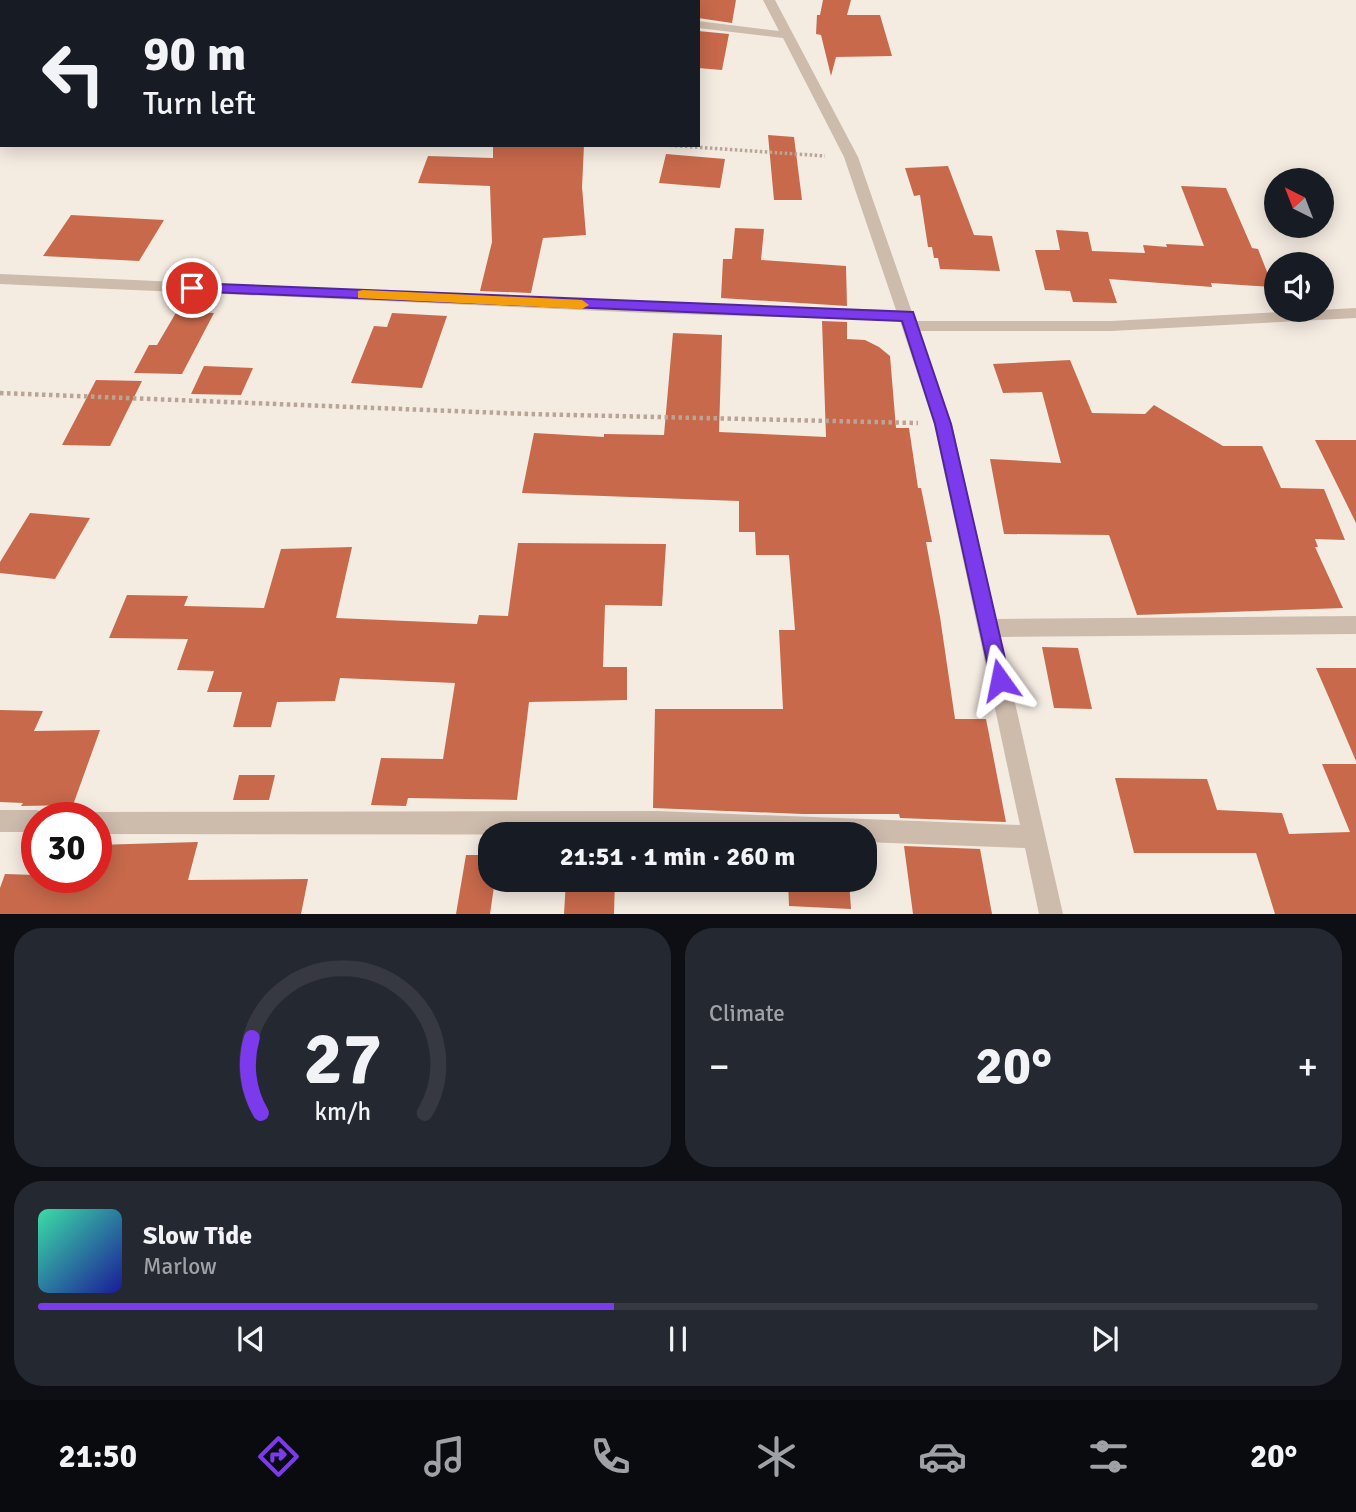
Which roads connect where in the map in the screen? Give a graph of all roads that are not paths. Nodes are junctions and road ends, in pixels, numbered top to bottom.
1 (769, 0) edge
2 (700, 24) edge
3 (786, 35) junction
4 (0, 279) edge
5 (1356, 313) edge
6 (909, 321) junction
7 (1356, 625) edge
8 (989, 628) junction
9 (0, 821) edge
10 (21, 821) edge
11 (112, 822) edge
12 (1034, 837) junction
13 (1051, 914) edge

1 - 3 street
2 - 3 street
3 - 6 street
4 - 6 street
5 - 6 street
6 - 8 street
7 - 8 street
8 - 12 street
9 - 10 street
11 - 12 street
12 - 13 street

